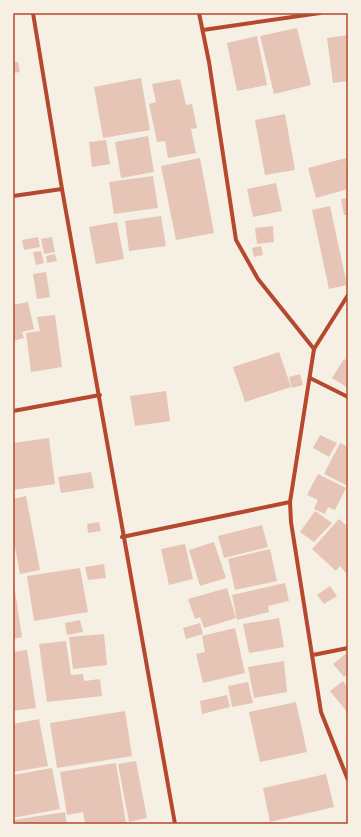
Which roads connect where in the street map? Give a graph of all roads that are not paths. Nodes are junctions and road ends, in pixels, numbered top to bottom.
1 (33, 13) edge
2 (199, 13) edge
3 (320, 13) edge
4 (203, 30) junction
5 (62, 190) junction
6 (13, 196) edge
7 (348, 295) edge
8 (314, 350) junction
9 (310, 378) junction
10 (100, 395) junction
11 (348, 397) edge
12 (13, 412) edge
13 (290, 502) junction
14 (122, 537) junction
15 (348, 648) edge
16 (313, 655) junction
17 (348, 780) edge
18 (175, 824) edge

1 - 5 street
2 - 4 street
3 - 4 street
4 - 8 street
5 - 6 street
5 - 10 street
7 - 8 street
8 - 9 street
9 - 11 street
9 - 13 street
10 - 12 street
10 - 14 street
13 - 14 street
13 - 16 street
14 - 18 street
15 - 16 street
16 - 17 street

